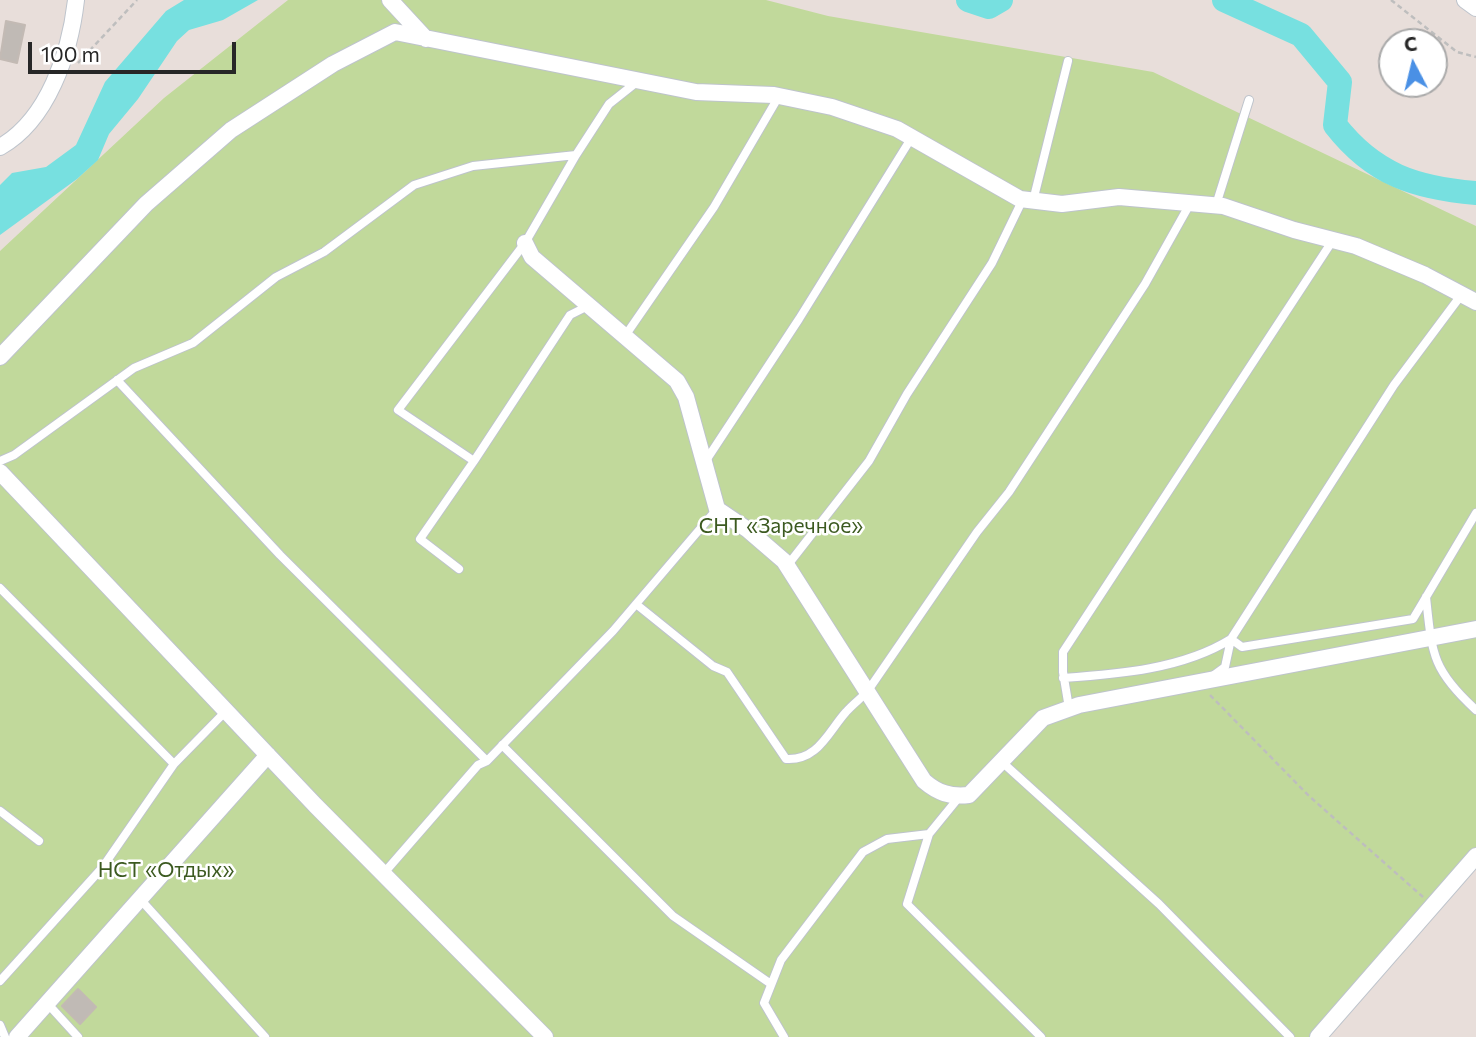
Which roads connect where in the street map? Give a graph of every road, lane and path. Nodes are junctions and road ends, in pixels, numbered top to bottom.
1 (76, 0) edge
2 (137, 0) edge
3 (390, 0) edge
4 (1391, 0) edge
5 (1465, 0) edge
6 (1476, 8) edge
7 (426, 39) junction
8 (1476, 57) edge
9 (1068, 61) dead end
10 (78, 63) dead end
11 (638, 80) junction
12 (779, 96) junction
13 (1249, 100) dead end
14 (912, 137) junction
15 (0, 148) edge
16 (576, 155) junction
17 (1028, 200) junction
18 (1191, 202) junction
19 (1216, 205) junction
20 (1333, 240) junction
21 (525, 243) junction
22 (1469, 298) edge
23 (589, 306) junction
24 (625, 336) junction
25 (0, 357) edge
26 (117, 380) junction
27 (0, 461) edge
28 (474, 461) junction
29 (704, 463) junction
30 (0, 472) edge
31 (717, 509) junction
32 (1476, 513) edge
33 (787, 566) junction
34 (459, 569) dead end
35 (0, 587) edge
36 (1426, 597) junction
37 (636, 604) junction
38 (1476, 629) edge
39 (1431, 638) junction
40 (1231, 639) junction
41 (1063, 678) junction
42 (1202, 682) junction
43 (867, 692) junction
44 (1069, 708) junction
45 (1476, 710) edge
46 (226, 711) junction
47 (502, 745) junction
48 (268, 755) junction
49 (487, 761) junction
50 (1002, 762) junction
51 (174, 764) junction
52 (960, 796) junction
53 (0, 811) edge
54 (929, 834) junction
55 (39, 841) dead end
56 (1476, 856) edge
57 (384, 873) junction
58 (138, 897) junction
59 (1434, 906) junction
60 (0, 981) edge
61 (771, 984) junction
62 (47, 1003) junction
63 (0, 1025) edge
64 (5, 1037) edge
65 (17, 1037) edge
66 (78, 1037) edge
67 (265, 1037) edge
68 (545, 1037) edge
69 (784, 1037) edge
70 (1041, 1037) edge
71 (1290, 1037) edge
72 (1318, 1037) edge

1 - 15 street
2 - 10 path
3 - 7 street
4 - 8 path
5 - 6 street
7 - 11 street
7 - 25 street
9 - 17 lane
11 - 12 street
11 - 16 lane
12 - 14 street
12 - 24 lane
13 - 19 lane
14 - 17 street
14 - 29 lane
16 - 21 lane
16 - 26 lane
17 - 18 street
17 - 33 lane
18 - 19 street
18 - 43 lane
19 - 20 street
20 - 22 street
20 - 41 lane
21 - 23 street
21 - 28 lane
22 - 40 lane
23 - 24 street
23 - 28 lane
24 - 29 street
26 - 27 lane
26 - 49 lane
28 - 34 lane
29 - 31 street
30 - 46 street
31 - 33 street
31 - 37 lane
32 - 36 lane
33 - 43 street
35 - 51 lane
36 - 39 lane
36 - 40 lane
37 - 43 lane
37 - 47 lane
38 - 39 street
39 - 42 street
39 - 45 lane
40 - 41 lane
40 - 42 lane
41 - 44 lane
42 - 44 street
42 - 59 path
43 - 52 street
44 - 50 street
46 - 48 street
46 - 51 lane
47 - 49 lane
47 - 61 lane
48 - 57 street
48 - 58 street
49 - 57 lane
50 - 52 street
50 - 71 lane
51 - 60 lane
52 - 54 lane
53 - 55 lane
54 - 61 lane
54 - 70 lane
56 - 59 street
57 - 68 street
58 - 62 street
58 - 67 lane
59 - 72 street
61 - 69 lane
62 - 65 street
62 - 66 lane
63 - 64 lane

